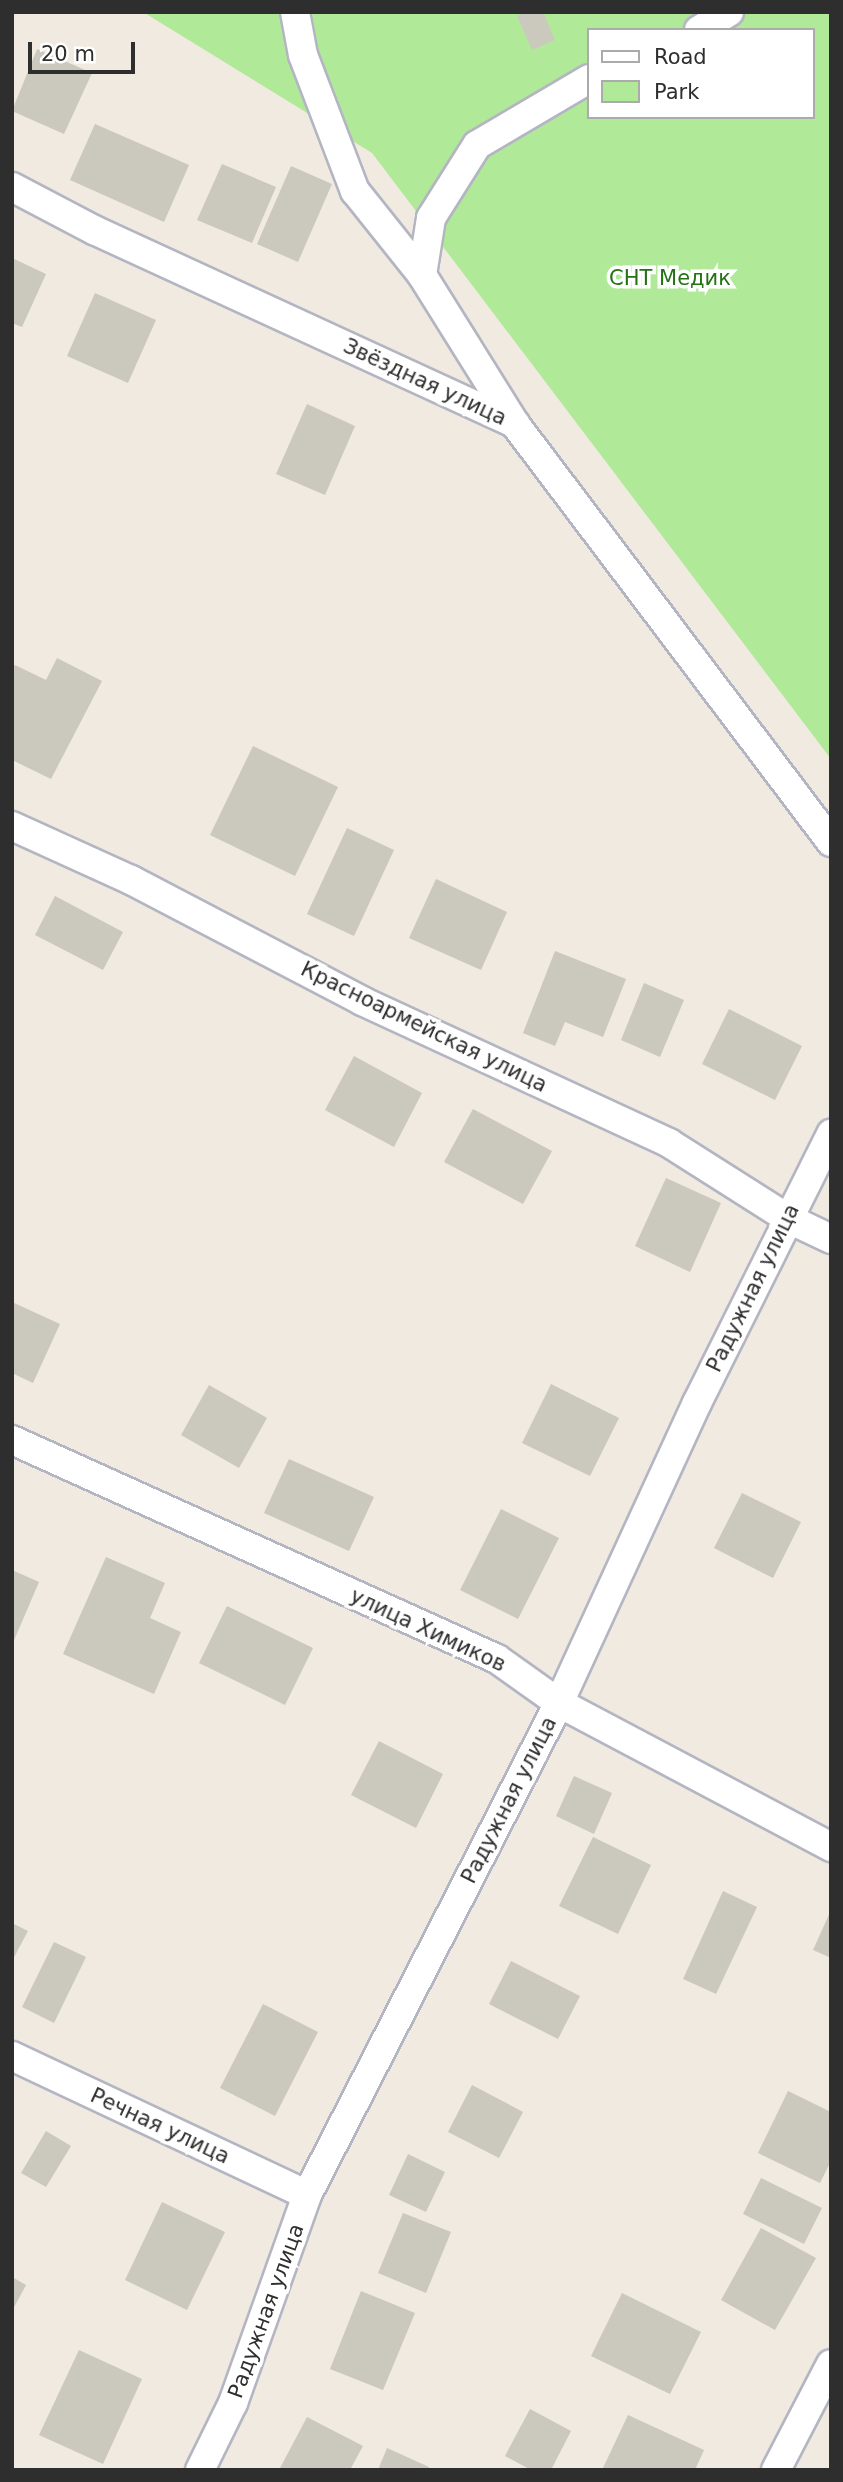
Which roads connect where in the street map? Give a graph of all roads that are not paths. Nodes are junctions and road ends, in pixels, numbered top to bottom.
1 (295, 12) edge
2 (729, 12) edge
3 (702, 28) edge
4 (588, 80) edge
5 (12, 187) edge
6 (422, 275) junction
7 (516, 424) junction
8 (12, 825) edge
9 (831, 842) edge
10 (831, 1134) edge
11 (786, 1218) junction
12 (831, 1238) edge
13 (12, 1440) edge
14 (559, 1703) junction
15 (831, 1847) edge
16 (12, 2056) edge
17 (307, 2195) junction
18 (831, 2364) edge
19 (200, 2470) edge
20 (776, 2470) edge

1 - 6 street
2 - 3 street
4 - 6 street
5 - 7 street, Звёздная улица
6 - 7 street
7 - 9 street, Звёздная улица
8 - 11 street, Красноармейская улица
10 - 11 street, Радужная улица
11 - 12 street, Красноармейская улица
11 - 14 street, Радужная улица
13 - 14 street, улица Химиков
14 - 15 street, улица Химиков
14 - 17 street, Радужная улица
16 - 17 street, Речная улица
17 - 19 street, Радужная улица
18 - 20 street

